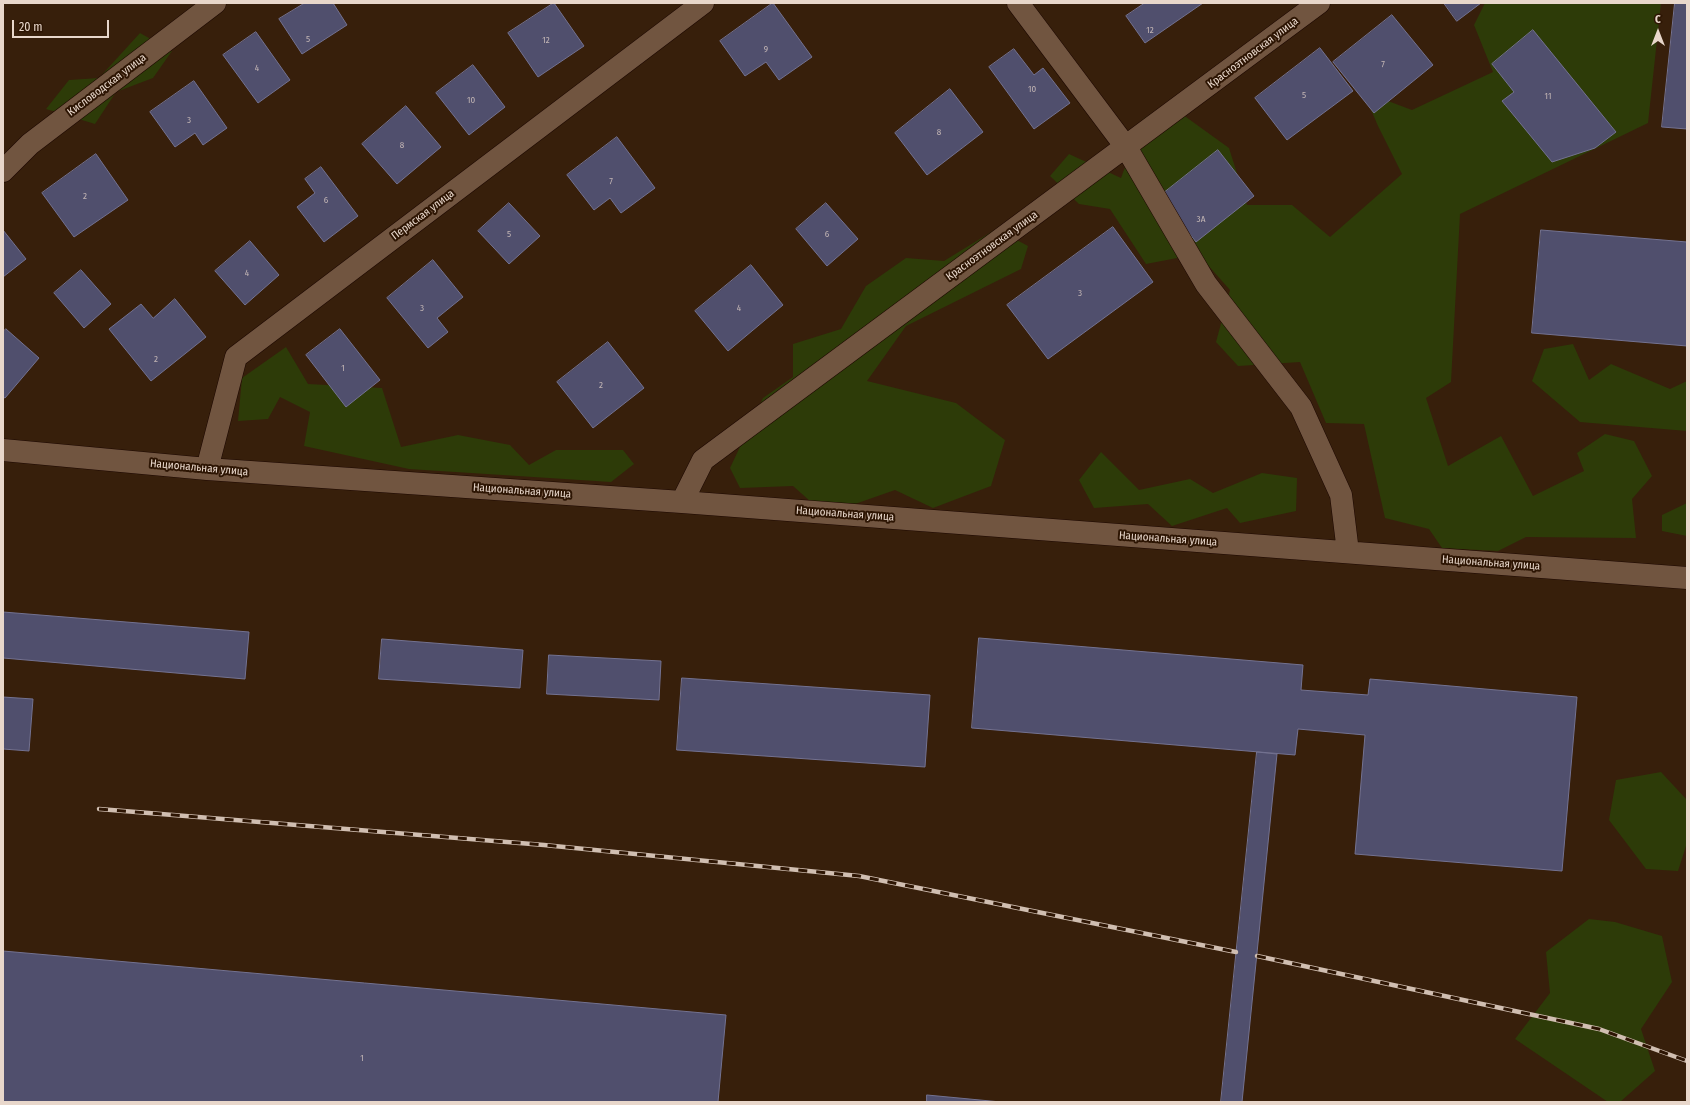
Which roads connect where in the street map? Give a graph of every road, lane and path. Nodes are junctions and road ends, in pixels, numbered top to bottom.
1 (215, 3) edge
2 (703, 3) edge
3 (1018, 3) edge
4 (1319, 3) edge
5 (1126, 147) junction
6 (3, 172) edge
7 (3, 450) edge
8 (207, 469) junction
9 (682, 502) junction
10 (1348, 552) junction
11 (1687, 578) edge

1 - 6 street, Кисловодская улица
2 - 8 street, Пермская улица
3 - 5 street
4 - 5 street, Красноэтновская улица
5 - 9 street, Красноэтновская улица
5 - 10 street
7 - 8 street, Национальная улица
8 - 9 street, Национальная улица
9 - 10 street, Национальная улица
10 - 11 street, Национальная улица

